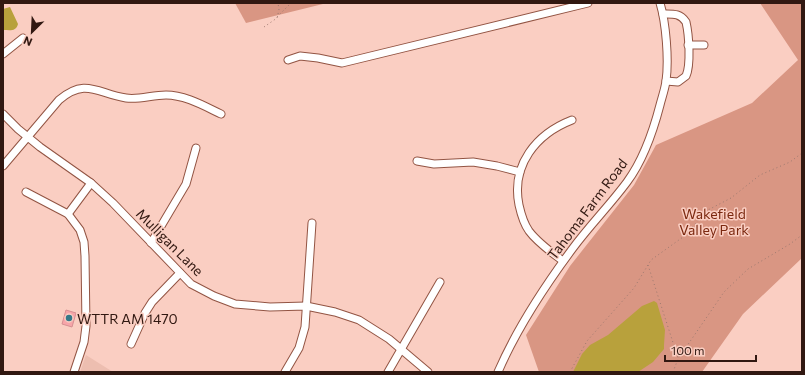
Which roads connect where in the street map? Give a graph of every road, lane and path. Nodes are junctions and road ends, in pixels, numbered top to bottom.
1 (278, 3) edge
2 (292, 3) edge
3 (588, 3) edge
4 (660, 3) edge
5 (663, 14) junction
6 (277, 18) junction
7 (264, 27) dead end
8 (23, 38) dead end
9 (704, 45) dead end
10 (688, 46) junction
11 (3, 54) edge
12 (288, 60) dead end
13 (666, 81) junction
14 (3, 114) edge
15 (221, 114) dead end
16 (572, 120) dead end
17 (27, 137) junction
18 (196, 148) dead end
19 (802, 153) edge
20 (418, 161) dead end
21 (3, 166) edge
22 (520, 172) junction
23 (91, 183) junction
24 (26, 192) dead end
25 (68, 214) junction
26 (312, 224) dead end
27 (802, 235) edge
28 (151, 243) junction
29 (563, 261) junction
30 (648, 265) junction
31 (180, 273) junction
32 (440, 282) dead end
33 (306, 306) junction
34 (131, 344) dead end
35 (402, 350) junction
36 (678, 359) junction
37 (74, 372) edge
38 (285, 372) edge
39 (388, 372) edge
40 (428, 372) edge
41 (498, 372) edge
42 (570, 372) edge
43 (673, 372) edge

1 - 6 path
2 - 6 path
3 - 12 street
4 - 5 street, Tahoma Farm Road
5 - 10 street
5 - 13 street, Tahoma Farm Road
6 - 7 path
8 - 11 street
9 - 10 street
10 - 13 street
13 - 29 street, Tahoma Farm Road
14 - 17 street, Mulligan Lane
15 - 17 street
16 - 22 street
17 - 21 street
17 - 23 street, Mulligan Lane
18 - 28 street
19 - 30 path
20 - 22 street
22 - 29 street
23 - 25 street
23 - 28 street, Mulligan Lane
24 - 25 street
25 - 37 street
26 - 33 street
27 - 36 path
28 - 31 street, Mulligan Lane
29 - 41 street, Tahoma Farm Road
30 - 36 path
30 - 42 path
31 - 33 street, Mulligan Lane
31 - 34 street
32 - 35 street
33 - 35 street, Mulligan Lane
33 - 38 street
35 - 39 street
35 - 40 street, Mulligan Lane
36 - 43 path

